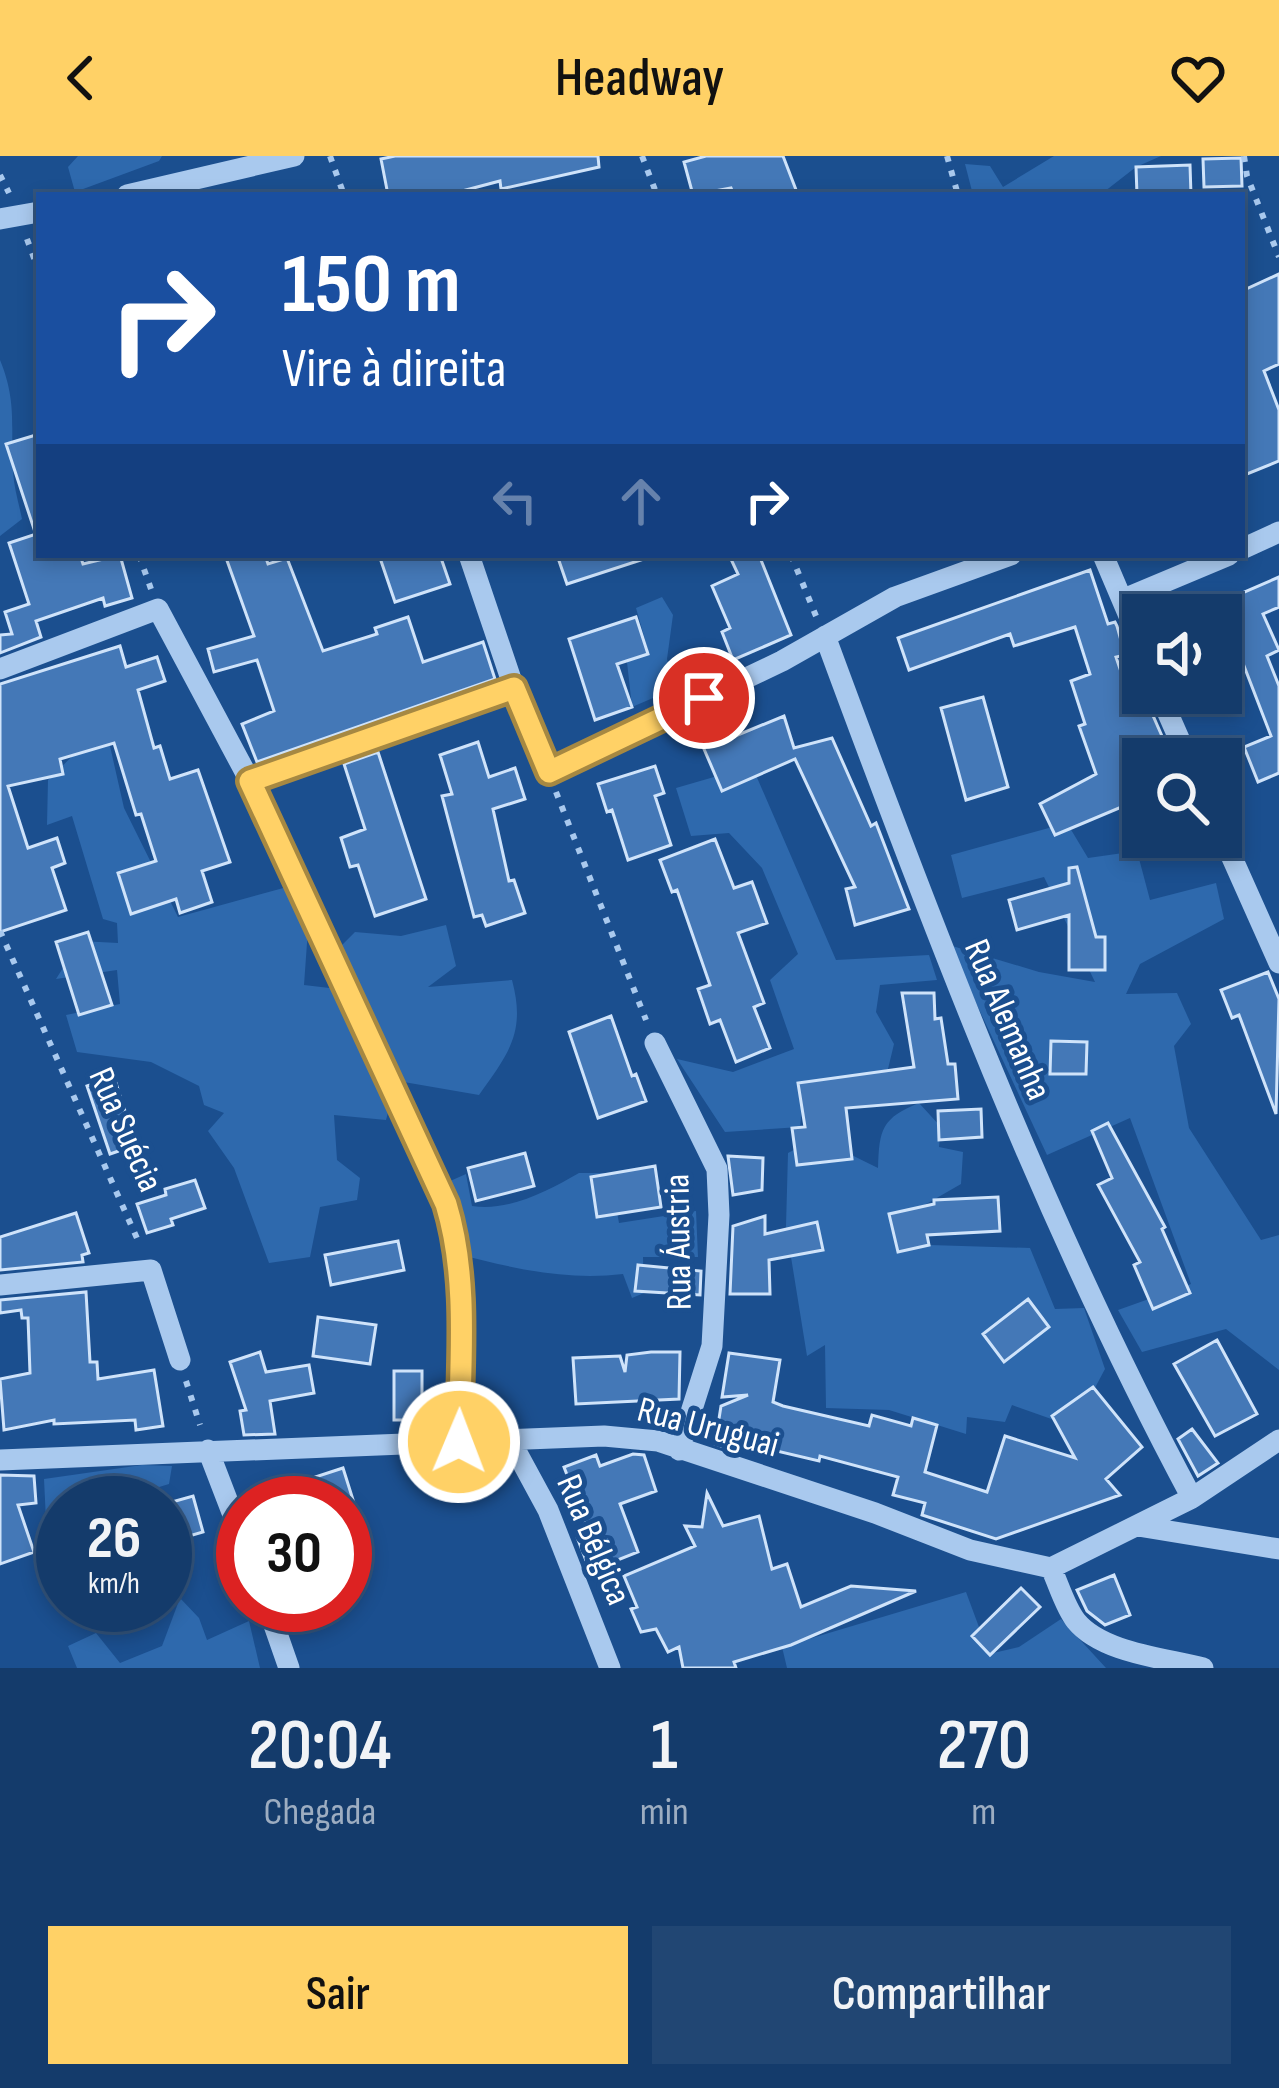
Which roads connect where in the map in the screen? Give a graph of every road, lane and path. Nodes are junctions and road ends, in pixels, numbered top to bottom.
1 (294, 156) edge
2 (330, 156) edge
3 (642, 156) edge
4 (946, 156) edge
5 (1244, 156) edge
6 (140, 192) edge
7 (343, 192) edge
8 (655, 192) edge
9 (957, 192) edge
10 (19, 216) edge
11 (1279, 257) edge
12 (36, 264) edge
13 (1279, 532) edge
14 (1245, 548) edge
15 (470, 558) edge
16 (792, 558) edge
17 (1003, 558) edge
18 (1104, 558) edge
19 (1222, 558) edge
20 (1136, 594) edge
21 (1122, 595) edge
22 (825, 636) junction
23 (0, 670) edge
24 (514, 688) junction
25 (549, 772) junction
26 (250, 781) junction
27 (1232, 858) edge
28 (0, 931) edge
29 (1279, 963) edge
30 (655, 1042) joint
31 (151, 1270) junction
32 (0, 1285) edge
33 (180, 1360) joint
34 (511, 1440) junction
35 (1279, 1440) edge
36 (459, 1442) junction
37 (208, 1450) junction
38 (679, 1450) junction
39 (0, 1460) edge
40 (218, 1476) edge
41 (1192, 1498) junction
42 (1138, 1526) junction
43 (1279, 1550) edge
44 (1051, 1568) junction
45 (276, 1632) edge
46 (289, 1668) edge
47 (610, 1668) edge
48 (1203, 1668) edge

1 - 6 street
2 - 7 path
3 - 8 path
4 - 9 path
5 - 11 path
10 - 12 path
13 - 14 street
15 - 24 street
16 - 22 path
17 - 22 street
18 - 21 street
19 - 20 street
22 - 25 street
22 - 41 street, Rua Alemanha
23 - 26 street
24 - 25 street
24 - 26 street
25 - 30 path
26 - 36 street
27 - 29 street
28 - 31 path, Rua Suécia
30 - 38 street, Rua Áustria
31 - 32 street
31 - 33 street
33 - 37 path
34 - 36 street, Rua Uruguai
34 - 38 street, Rua Uruguai
34 - 47 street, Rua Bélgica
35 - 41 street
36 - 37 street, Rua Uruguai
37 - 39 street, Rua Uruguai
37 - 40 street
38 - 44 street, Rua Uruguai
41 - 42 street
42 - 43 street
42 - 44 street
44 - 48 street
45 - 46 street

